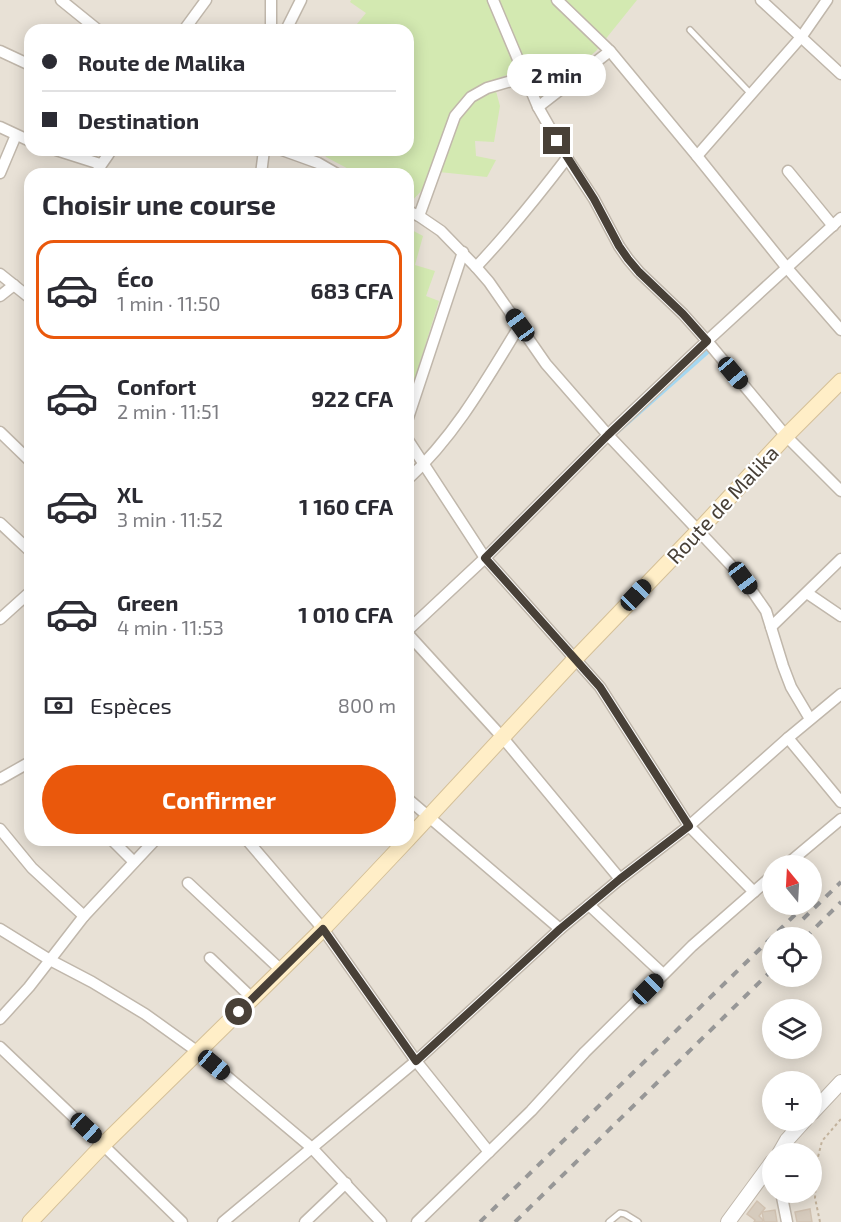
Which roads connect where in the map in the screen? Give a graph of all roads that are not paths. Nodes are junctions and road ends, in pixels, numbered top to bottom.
1 (61, 0) edge
2 (206, 0) edge
3 (272, 0) edge
4 (301, 0) edge
5 (493, 0) edge
6 (557, 0) edge
7 (761, 0) edge
8 (827, 0) edge
9 (91, 24) edge
10 (188, 24) edge
11 (271, 24) edge
12 (289, 24) edge
13 (690, 30) dead end
14 (802, 36) junction
15 (0, 51) edge
16 (610, 51) junction
17 (24, 62) edge
18 (841, 74) edge
19 (525, 76) junction
20 (751, 94) junction
21 (538, 107) junction
22 (0, 127) edge
23 (16, 135) junction
24 (24, 138) edge
25 (69, 156) edge
26 (299, 156) edge
27 (697, 156) junction
28 (567, 158) junction
29 (96, 168) edge
30 (327, 168) edge
31 (788, 171) dead end
32 (0, 173) edge
33 (414, 214) edge
34 (419, 216) junction
35 (837, 222) edge
36 (463, 252) junction
37 (476, 267) junction
38 (787, 268) junction
39 (0, 273) edge
40 (14, 285) junction
41 (24, 293) edge
42 (0, 296) edge
43 (520, 325) junction
44 (841, 330) edge
45 (707, 341) junction
46 (841, 381) edge
47 (414, 399) edge
48 (0, 432) edge
49 (608, 435) junction
50 (786, 436) junction
51 (414, 449) edge
52 (24, 455) edge
53 (424, 464) junction
54 (414, 473) edge
55 (841, 491) edge
56 (0, 523) edge
57 (698, 531) junction
58 (24, 545) edge
59 (485, 558) junction
60 (841, 559) edge
61 (807, 593) junction
62 (24, 597) edge
63 (841, 616) edge
64 (0, 619) edge
65 (414, 624) edge
66 (771, 627) junction
67 (414, 641) edge
68 (575, 659) junction
69 (841, 694) edge
70 (810, 719) junction
71 (503, 738) junction
72 (788, 738) junction
73 (24, 765) edge
74 (0, 779) edge
75 (841, 802) edge
76 (414, 805) edge
77 (429, 817) junction
78 (841, 819) edge
79 (689, 826) junction
80 (0, 829) edge
81 (414, 833) edge
82 (118, 846) edge
83 (149, 846) edge
84 (252, 846) edge
85 (402, 846) edge
86 (798, 855) edge
87 (134, 862) junction
88 (620, 879) junction
89 (188, 883) dead end
90 (762, 885) edge
91 (754, 892) junction
92 (589, 905) junction
93 (84, 916) junction
94 (0, 929) edge
95 (323, 929) junction
96 (560, 929) junction
97 (210, 958) dead end
98 (50, 960) junction
99 (281, 970) junction
100 (663, 974) junction
101 (252, 998) junction
102 (0, 1018) edge
103 (0, 1047) edge
104 (198, 1052) junction
105 (416, 1061) junction
106 (841, 1082) edge
107 (822, 1102) edge
108 (796, 1131) edge
109 (786, 1143) edge
110 (103, 1145) junction
111 (312, 1148) junction
112 (489, 1152) junction
113 (762, 1176) edge
114 (346, 1183) junction
115 (783, 1203) edge
116 (30, 1222) edge
117 (182, 1222) edge
118 (223, 1222) edge
119 (305, 1222) edge
120 (381, 1222) edge
121 (417, 1222) edge
122 (609, 1222) edge
123 (638, 1222) edge
124 (728, 1222) edge
125 (787, 1222) edge

1 - 9 street
2 - 10 street
3 - 11 street
4 - 12 street
5 - 19 street
6 - 16 street
7 - 14 street
8 - 14 street
13 - 20 lane
14 - 18 street
14 - 20 street
15 - 17 street
16 - 21 street
16 - 27 street
19 - 21 street
19 - 34 street
20 - 27 street
21 - 28 street
22 - 23 street
23 - 24 street
23 - 32 street
25 - 29 street
26 - 30 street
27 - 38 street
28 - 37 street
28 - 45 street
31 - 35 street
33 - 34 street
34 - 36 street
35 - 38 street
36 - 37 street
36 - 47 street
37 - 43 street
38 - 44 street
38 - 45 street
39 - 40 street
40 - 41 street
40 - 42 street
43 - 49 street
43 - 53 street
45 - 49 street
45 - 50 street
46 - 50 main road, Route de Malika
48 - 52 street
49 - 57 street
49 - 59 street
50 - 55 street
50 - 57 main road, Route de Malika
51 - 53 street
53 - 54 street
53 - 59 street
56 - 58 street
57 - 66 street
57 - 68 main road, Route de Malika
59 - 65 street
59 - 68 street
60 - 61 street
61 - 63 street
61 - 66 street
62 - 64 street
66 - 70 street
67 - 71 street
68 - 71 main road, Route de Malika
68 - 79 street
69 - 70 street
70 - 72 street
71 - 77 main road, Route de Malika
71 - 88 street
72 - 75 street
72 - 79 street
73 - 74 street
76 - 77 street
77 - 81 main road, Route de Malika
77 - 96 street
78 - 86 street
79 - 88 street
79 - 91 street
80 - 93 street
82 - 87 street
83 - 87 street
84 - 95 street
85 - 95 main road, Route de Malika
87 - 93 street
88 - 92 street
89 - 99 street
90 - 91 street
91 - 100 street
92 - 96 street
92 - 100 street
93 - 98 street
94 - 98 street
95 - 99 main road, Route de Malika
95 - 105 street
96 - 105 street
97 - 101 street
98 - 102 street
98 - 104 street
99 - 101 main road, Route de Malika
100 - 112 street
101 - 104 main road, Route de Malika
103 - 110 street
104 - 110 main road, Route de Malika
104 - 111 street
105 - 111 street
105 - 112 street
106 - 107 street
108 - 109 street
110 - 116 main road, Route de Malika
110 - 117 street
111 - 114 street
111 - 118 street
112 - 121 street
113 - 124 street
114 - 119 street
114 - 120 street
115 - 125 street
122 - 123 lane

